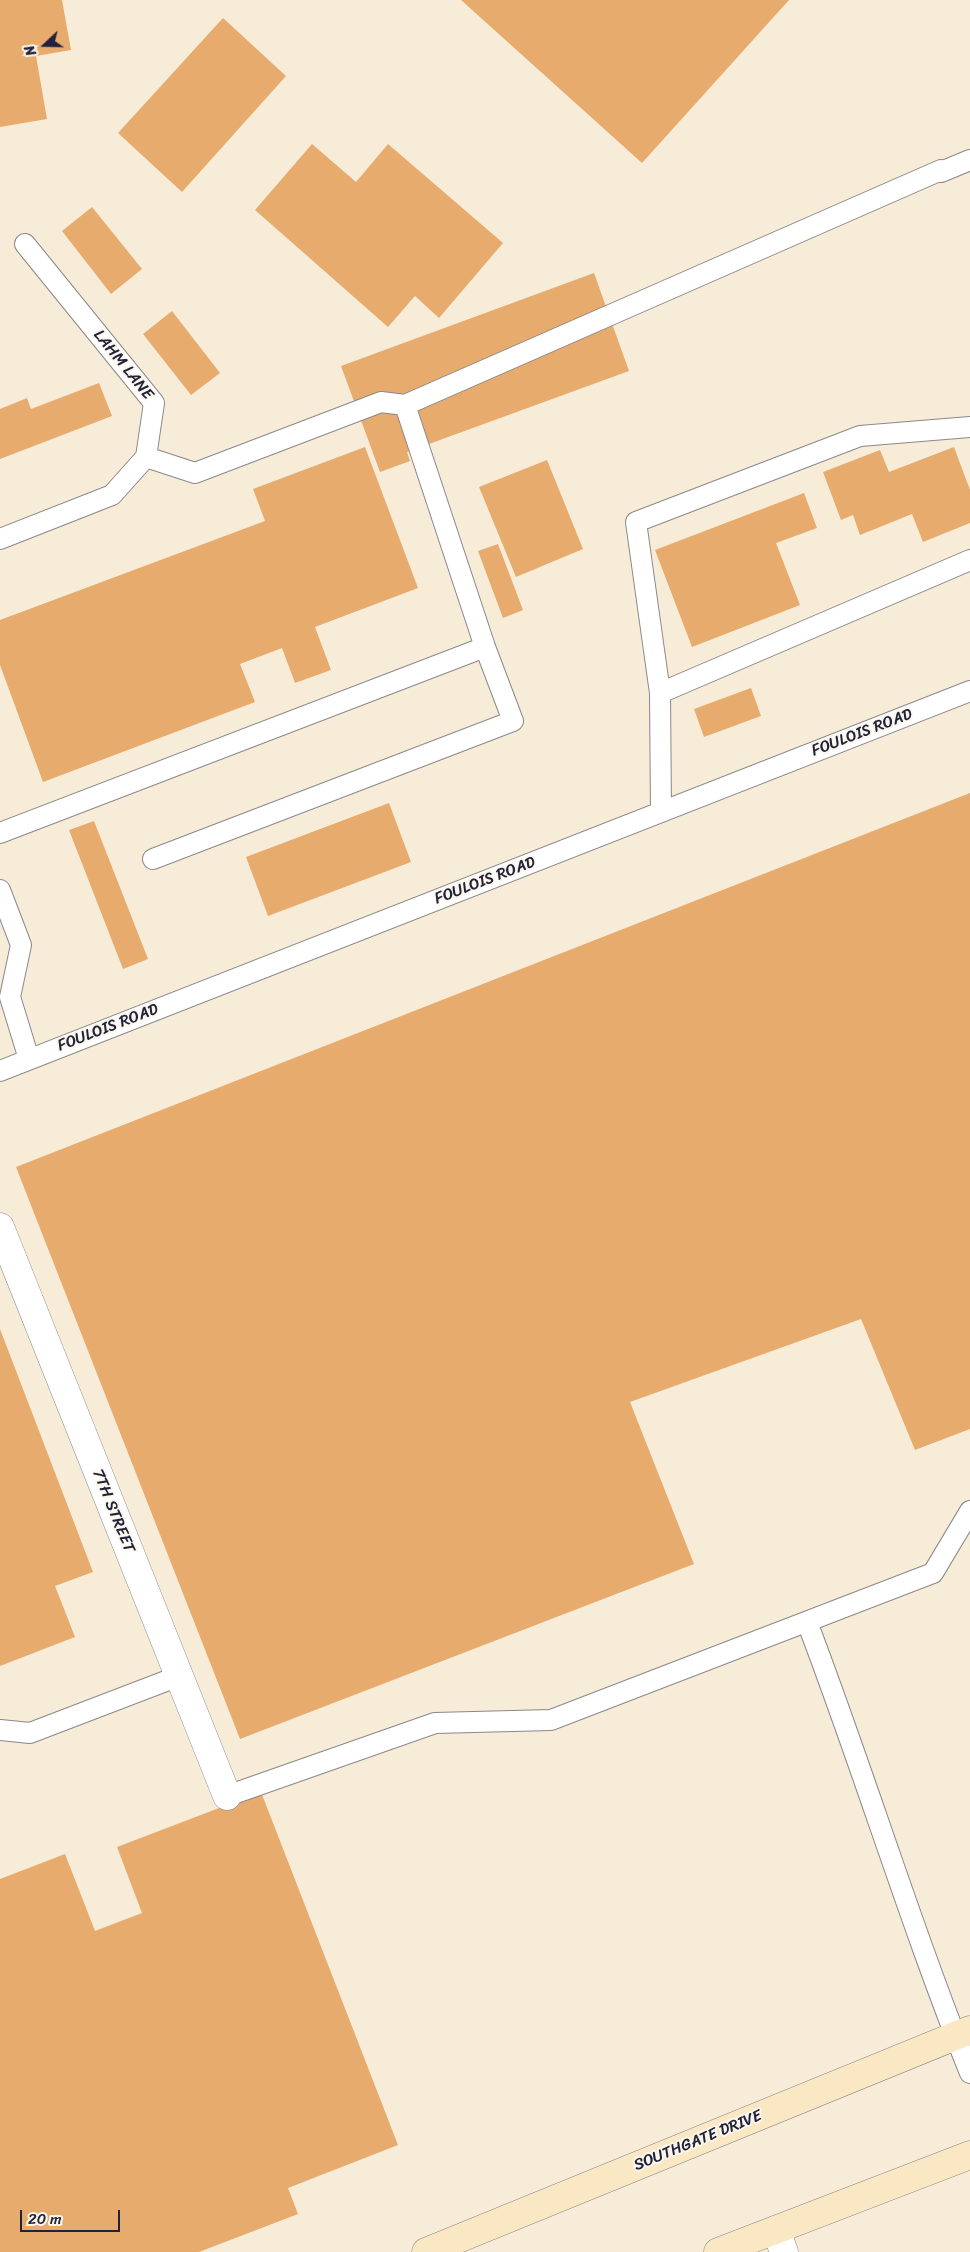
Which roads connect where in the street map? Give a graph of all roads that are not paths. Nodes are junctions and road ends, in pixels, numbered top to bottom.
1 (970, 160) edge
2 (25, 244) dead end
3 (405, 405) junction
4 (970, 427) edge
5 (146, 457) junction
6 (0, 539) edge
7 (970, 560) edge
8 (485, 647) junction
9 (970, 691) edge
10 (660, 693) junction
11 (660, 812) junction
12 (0, 833) edge
13 (153, 859) dead end
14 (0, 890) edge
15 (29, 1060) junction
16 (0, 1071) edge
17 (0, 1227) edge
18 (970, 1511) edge
19 (807, 1622) junction
20 (179, 1676) junction
21 (0, 1730) edge
22 (227, 1796) joint
23 (963, 2033) edge
24 (970, 2073) edge
25 (970, 2155) edge
26 (780, 2241) edge
27 (426, 2252) edge
28 (718, 2252) edge

1 - 3 lane
2 - 5 lane, LAHM LANE
3 - 5 lane
3 - 8 lane
4 - 10 lane
5 - 6 lane
7 - 10 lane
8 - 12 lane
8 - 13 lane
9 - 11 lane, FOULOIS ROAD
10 - 11 lane
11 - 15 lane, FOULOIS ROAD
14 - 15 lane
15 - 16 lane, FOULOIS ROAD
17 - 20 street, 7TH STREET
18 - 19 lane
19 - 22 lane
19 - 23 lane
20 - 21 lane
20 - 22 street, 7TH STREET
23 - 24 lane
23 - 27 main road, SOUTHGATE DRIVE
25 - 26 main road
26 - 28 main road

